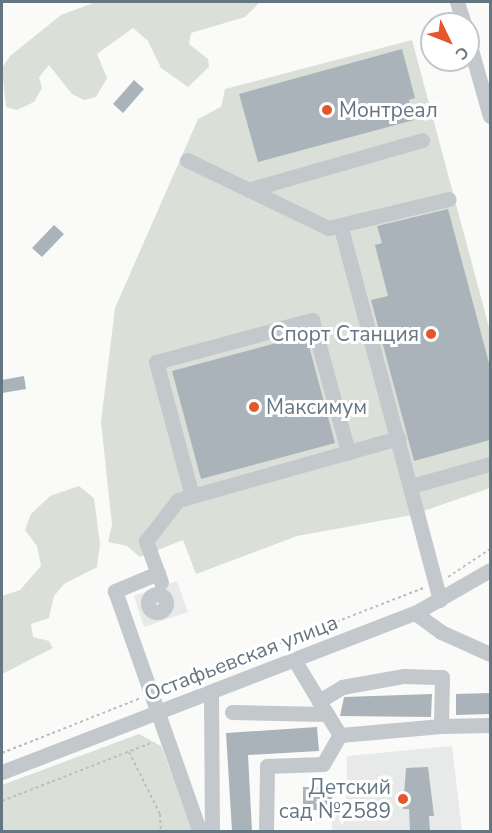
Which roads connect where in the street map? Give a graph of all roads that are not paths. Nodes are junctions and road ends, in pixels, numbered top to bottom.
1 (477, 72) edge
2 (490, 116) edge
3 (422, 140) dead end
4 (187, 160) dead end
5 (248, 190) junction
6 (449, 199) dead end
7 (341, 228) junction
8 (398, 438) junction
9 (348, 452) junction
10 (490, 464) edge
11 (411, 486) junction
12 (192, 496) junction
13 (490, 570) edge
14 (440, 600) junction
15 (152, 611) dead end
16 (415, 613) junction
17 (128, 625) junction
18 (490, 654) edge
19 (295, 661) junction
20 (211, 692) junction
21 (323, 708) junction
22 (159, 712) junction
23 (232, 712) dead end
24 (490, 725) edge
25 (441, 726) junction
26 (340, 735) junction
27 (2, 772) edge
28 (200, 831) edge
29 (212, 831) edge
30 (266, 831) edge

1 - 2 street
3 - 5 street
4 - 5 street
5 - 7 street
6 - 7 street
7 - 8 street
8 - 9 street
8 - 11 street
9 - 12 street
9 - 12 street
10 - 11 street
11 - 14 street
12 - 17 street
13 - 14 street, Остафьевская улица
14 - 16 street, Остафьевская улица
15 - 17 street
16 - 18 street
16 - 19 street, Остафьевская улица
17 - 22 street
19 - 20 street, Остафьевская улица
19 - 21 street
20 - 22 street, Остафьевская улица
20 - 29 street
21 - 23 street
21 - 25 street
21 - 26 street
22 - 27 street, Остафьевская улица
22 - 28 street
24 - 25 street
25 - 26 street
26 - 30 street

